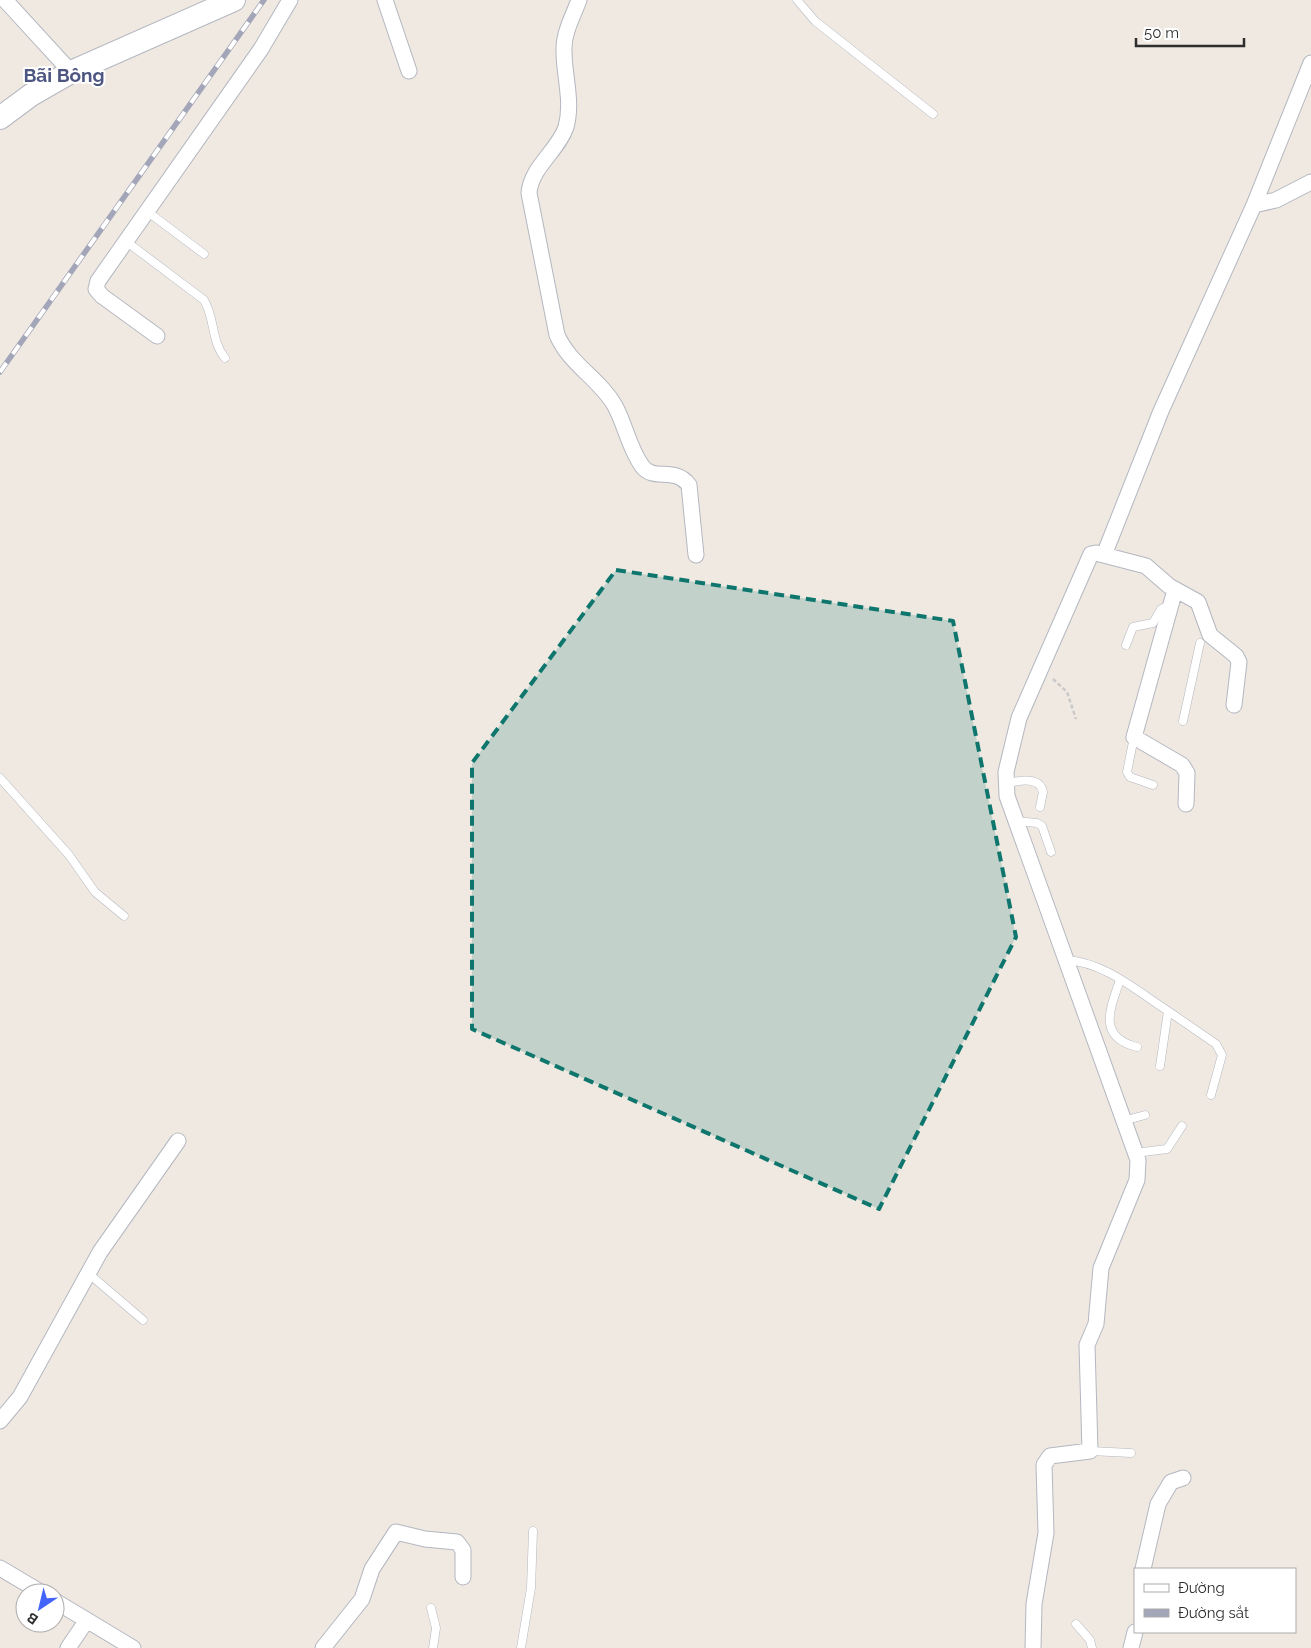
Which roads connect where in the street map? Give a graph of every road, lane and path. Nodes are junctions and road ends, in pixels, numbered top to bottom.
1 (5, 0) edge
2 (290, 0) edge
3 (385, 0) edge
4 (579, 0) edge
5 (797, 0) edge
6 (220, 3) edge
7 (1311, 63) edge
8 (409, 71) dead end
9 (71, 72) junction
10 (933, 114) dead end
11 (0, 118) edge
12 (1311, 182) edge
13 (1254, 205) junction
14 (148, 212) junction
15 (127, 242) junction
16 (204, 254) dead end
17 (157, 336) dead end
18 (225, 358) dead end
19 (696, 555) dead end
20 (1104, 555) junction
21 (1173, 597) junction
22 (1204, 637) junction
23 (1126, 645) dead end
24 (1040, 669) junction
25 (1234, 705) dead end
26 (1076, 719) dead end
27 (1183, 721) dead end
28 (1134, 737) junction
29 (0, 778) edge
30 (1005, 784) junction
31 (1153, 785) dead end
32 (1186, 804) dead end
33 (1040, 806) dead end
34 (1016, 822) junction
35 (1051, 852) dead end
36 (124, 916) dead end
37 (1066, 960) junction
38 (1120, 980) junction
39 (1168, 1011) junction
40 (1137, 1047) dead end
41 (1160, 1066) dead end
42 (1212, 1095) dead end
43 (1145, 1115) dead end
44 (1128, 1120) junction
45 (1182, 1126) dead end
46 (178, 1141) dead end
47 (1140, 1152) junction
48 (88, 1273) junction
49 (144, 1320) dead end
50 (0, 1421) edge
51 (1090, 1451) junction
52 (1130, 1453) dead end
53 (1183, 1478) dead end
54 (533, 1531) dead end
55 (0, 1568) edge
56 (1144, 1568) edge
57 (462, 1577) dead end
58 (25, 1583) edge
59 (65, 1607) edge
60 (431, 1608) dead end
61 (87, 1620) junction
62 (1076, 1624) dead end
63 (1135, 1633) edge
64 (123, 1645) edge
65 (68, 1648) edge
66 (323, 1648) edge
67 (433, 1648) edge
68 (520, 1648) edge
69 (1033, 1648) edge
70 (1092, 1648) edge
71 (1131, 1648) edge

1 - 9 street
2 - 14 street
3 - 8 street
4 - 19 street
5 - 10 lane
6 - 9 main road
7 - 13 street
9 - 11 main road
12 - 13 street
13 - 20 street
14 - 15 street
14 - 16 lane
15 - 17 street
15 - 18 lane
20 - 21 street
20 - 24 street
21 - 22 street
21 - 23 lane
21 - 28 street
22 - 25 street
22 - 27 lane
24 - 26 path
24 - 30 street
28 - 31 lane
28 - 32 street
29 - 36 lane
30 - 33 lane
30 - 34 street
34 - 35 lane
34 - 37 street
37 - 38 lane
37 - 44 street
38 - 39 lane
38 - 40 lane
39 - 41 lane
39 - 42 lane
43 - 44 lane
44 - 47 street
45 - 47 lane
46 - 48 street
47 - 51 street
48 - 49 lane
48 - 50 street
51 - 52 lane
51 - 69 street
53 - 56 street
54 - 68 lane
55 - 58 street
57 - 66 street
59 - 61 street
60 - 67 lane
61 - 64 street
61 - 65 street
62 - 70 lane
63 - 71 street

